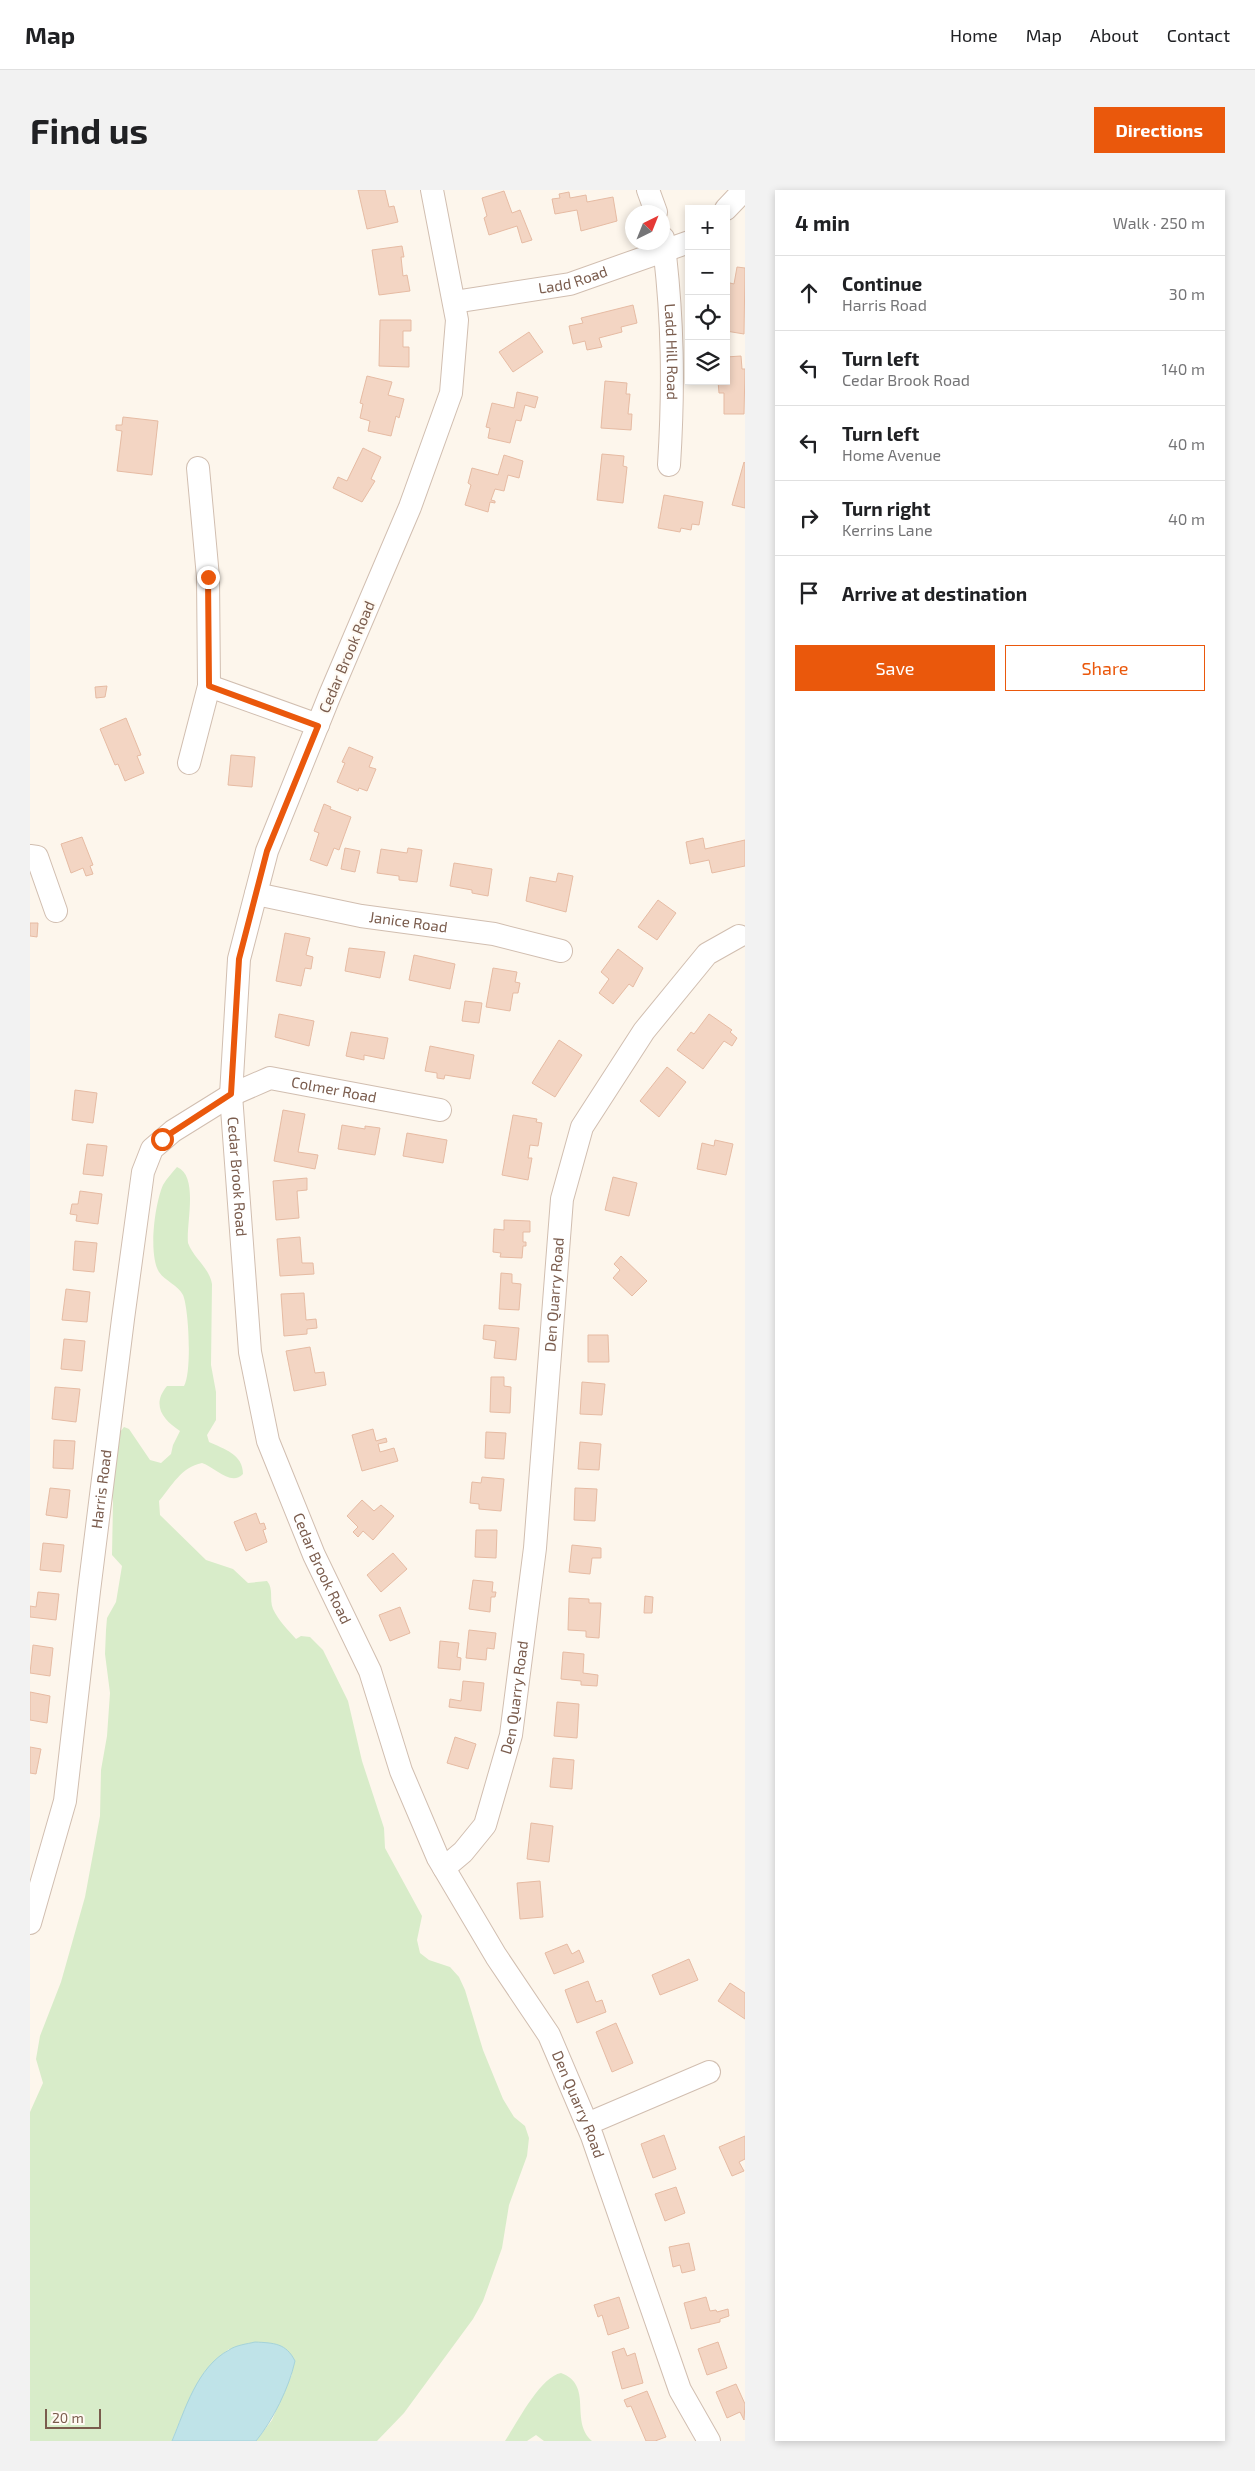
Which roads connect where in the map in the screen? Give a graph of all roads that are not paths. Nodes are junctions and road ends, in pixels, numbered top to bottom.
1 (432, 190) edge
2 (648, 190) edge
3 (744, 190) edge
4 (653, 205) edge
5 (730, 205) edge
6 (685, 242) edge
7 (670, 243) edge
8 (649, 250) edge
9 (664, 250) edge
10 (454, 302) junction
11 (669, 465) dead end
12 (198, 468) dead end
13 (209, 686) junction
14 (318, 726) junction
15 (189, 762) dead end
16 (33, 857) edge
17 (256, 894) junction
18 (56, 911) dead end
19 (739, 936) dead end
20 (561, 951) dead end
21 (231, 1094) junction
22 (440, 1110) dead end
23 (444, 1868) junction
24 (30, 1922) edge
25 (709, 2072) dead end
26 (587, 2124) junction
27 (708, 2441) edge

1 - 10 street, Cedar Brook Road
2 - 4 street
3 - 5 street
6 - 7 street, Ladd Road
8 - 10 street, Ladd Road
9 - 11 street, Ladd Hill Road
10 - 14 street, Cedar Brook Road
12 - 13 street
13 - 14 street
13 - 15 street
14 - 17 street, Cedar Brook Road
16 - 18 street
17 - 20 street, Janice Road
17 - 21 street, Cedar Brook Road
19 - 23 street, Den Quarry Road
21 - 22 street, Colmer Road
21 - 23 street, Cedar Brook Road
21 - 24 street, Harris Road
23 - 26 street, Den Quarry Road
25 - 26 street
26 - 27 street, Den Quarry Road

